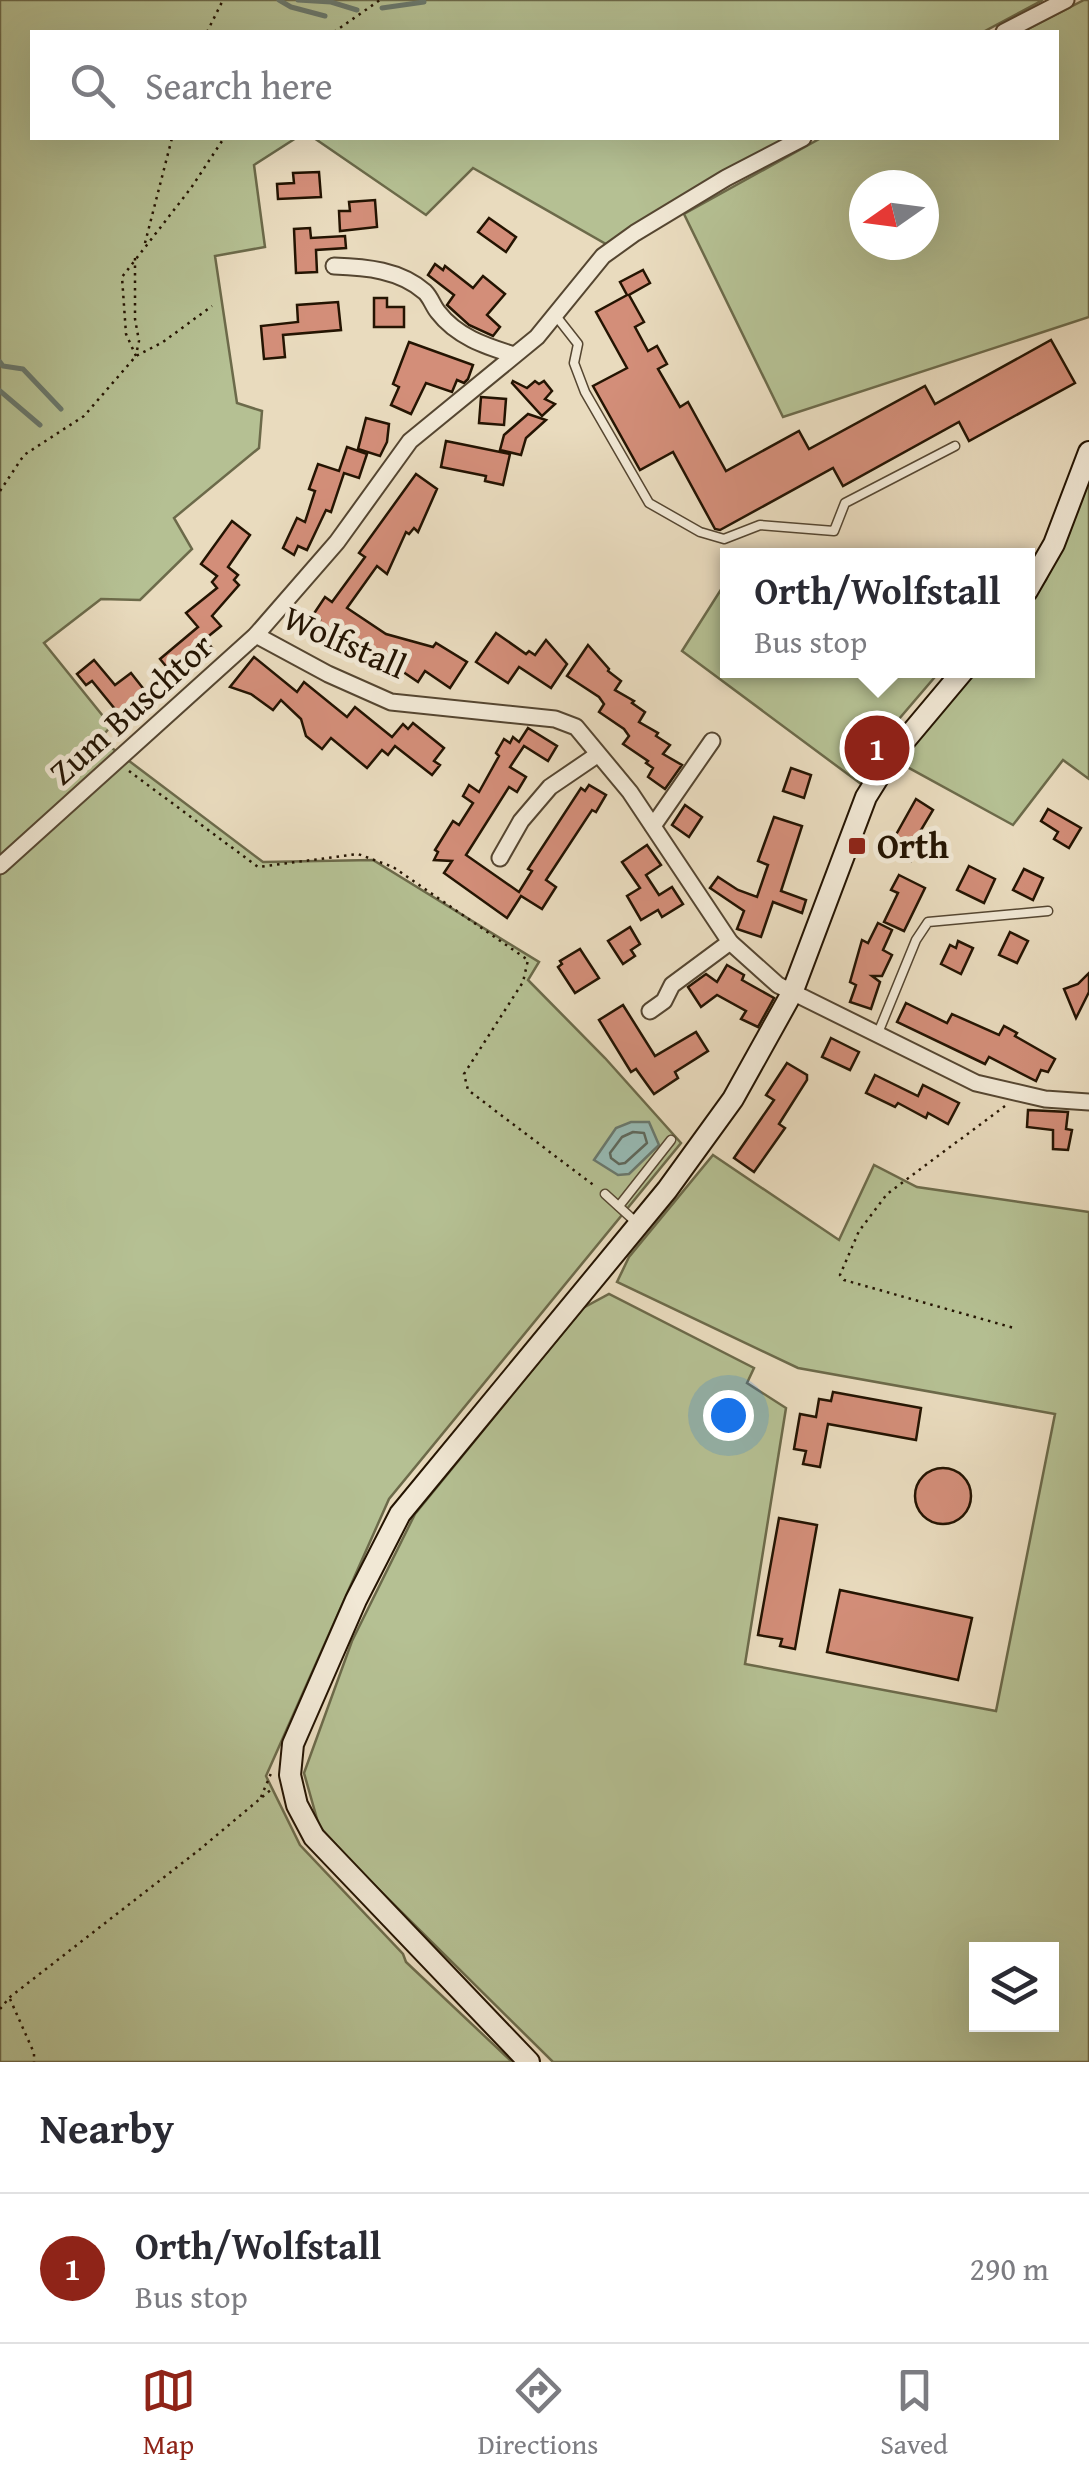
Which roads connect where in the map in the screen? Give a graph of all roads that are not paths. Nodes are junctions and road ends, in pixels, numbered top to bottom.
1 (1066, 0) edge
2 (1008, 30) edge
3 (799, 140) edge
4 (334, 266) dead end
5 (556, 316) junction
6 (514, 354) junction
7 (955, 446) dead end
8 (1089, 452) edge
9 (1035, 577) edge
10 (256, 635) junction
11 (957, 678) edge
12 (712, 741) dead end
13 (597, 755) junction
14 (653, 826) junction
15 (500, 858) dead end
16 (0, 866) edge
17 (1048, 911) dead end
18 (730, 942) junction
19 (792, 993) junction
20 (650, 1011) dead end
21 (878, 1033) junction
22 (1089, 1102) edge
23 (671, 1140) dead end
24 (605, 1194) road end
25 (619, 1206) junction
26 (638, 1224) junction
27 (529, 2062) edge

1 - 2 street
3 - 5 street, Wolfstall
4 - 6 street
5 - 6 street, Wolfstall
5 - 7 lane
6 - 10 street, Wolfstall
8 - 9 main road
10 - 13 street, Wolfstall
10 - 16 street, Zum Buschtor
11 - 19 main road
12 - 14 street
13 - 14 street, Wolfstall
13 - 15 street
14 - 18 street, Wolfstall
17 - 21 lane
18 - 19 street, Wolfstall
18 - 20 street
19 - 21 street
19 - 26 main road
21 - 22 street
23 - 25 lane
24 - 25 lane
25 - 26 lane
26 - 27 main road

